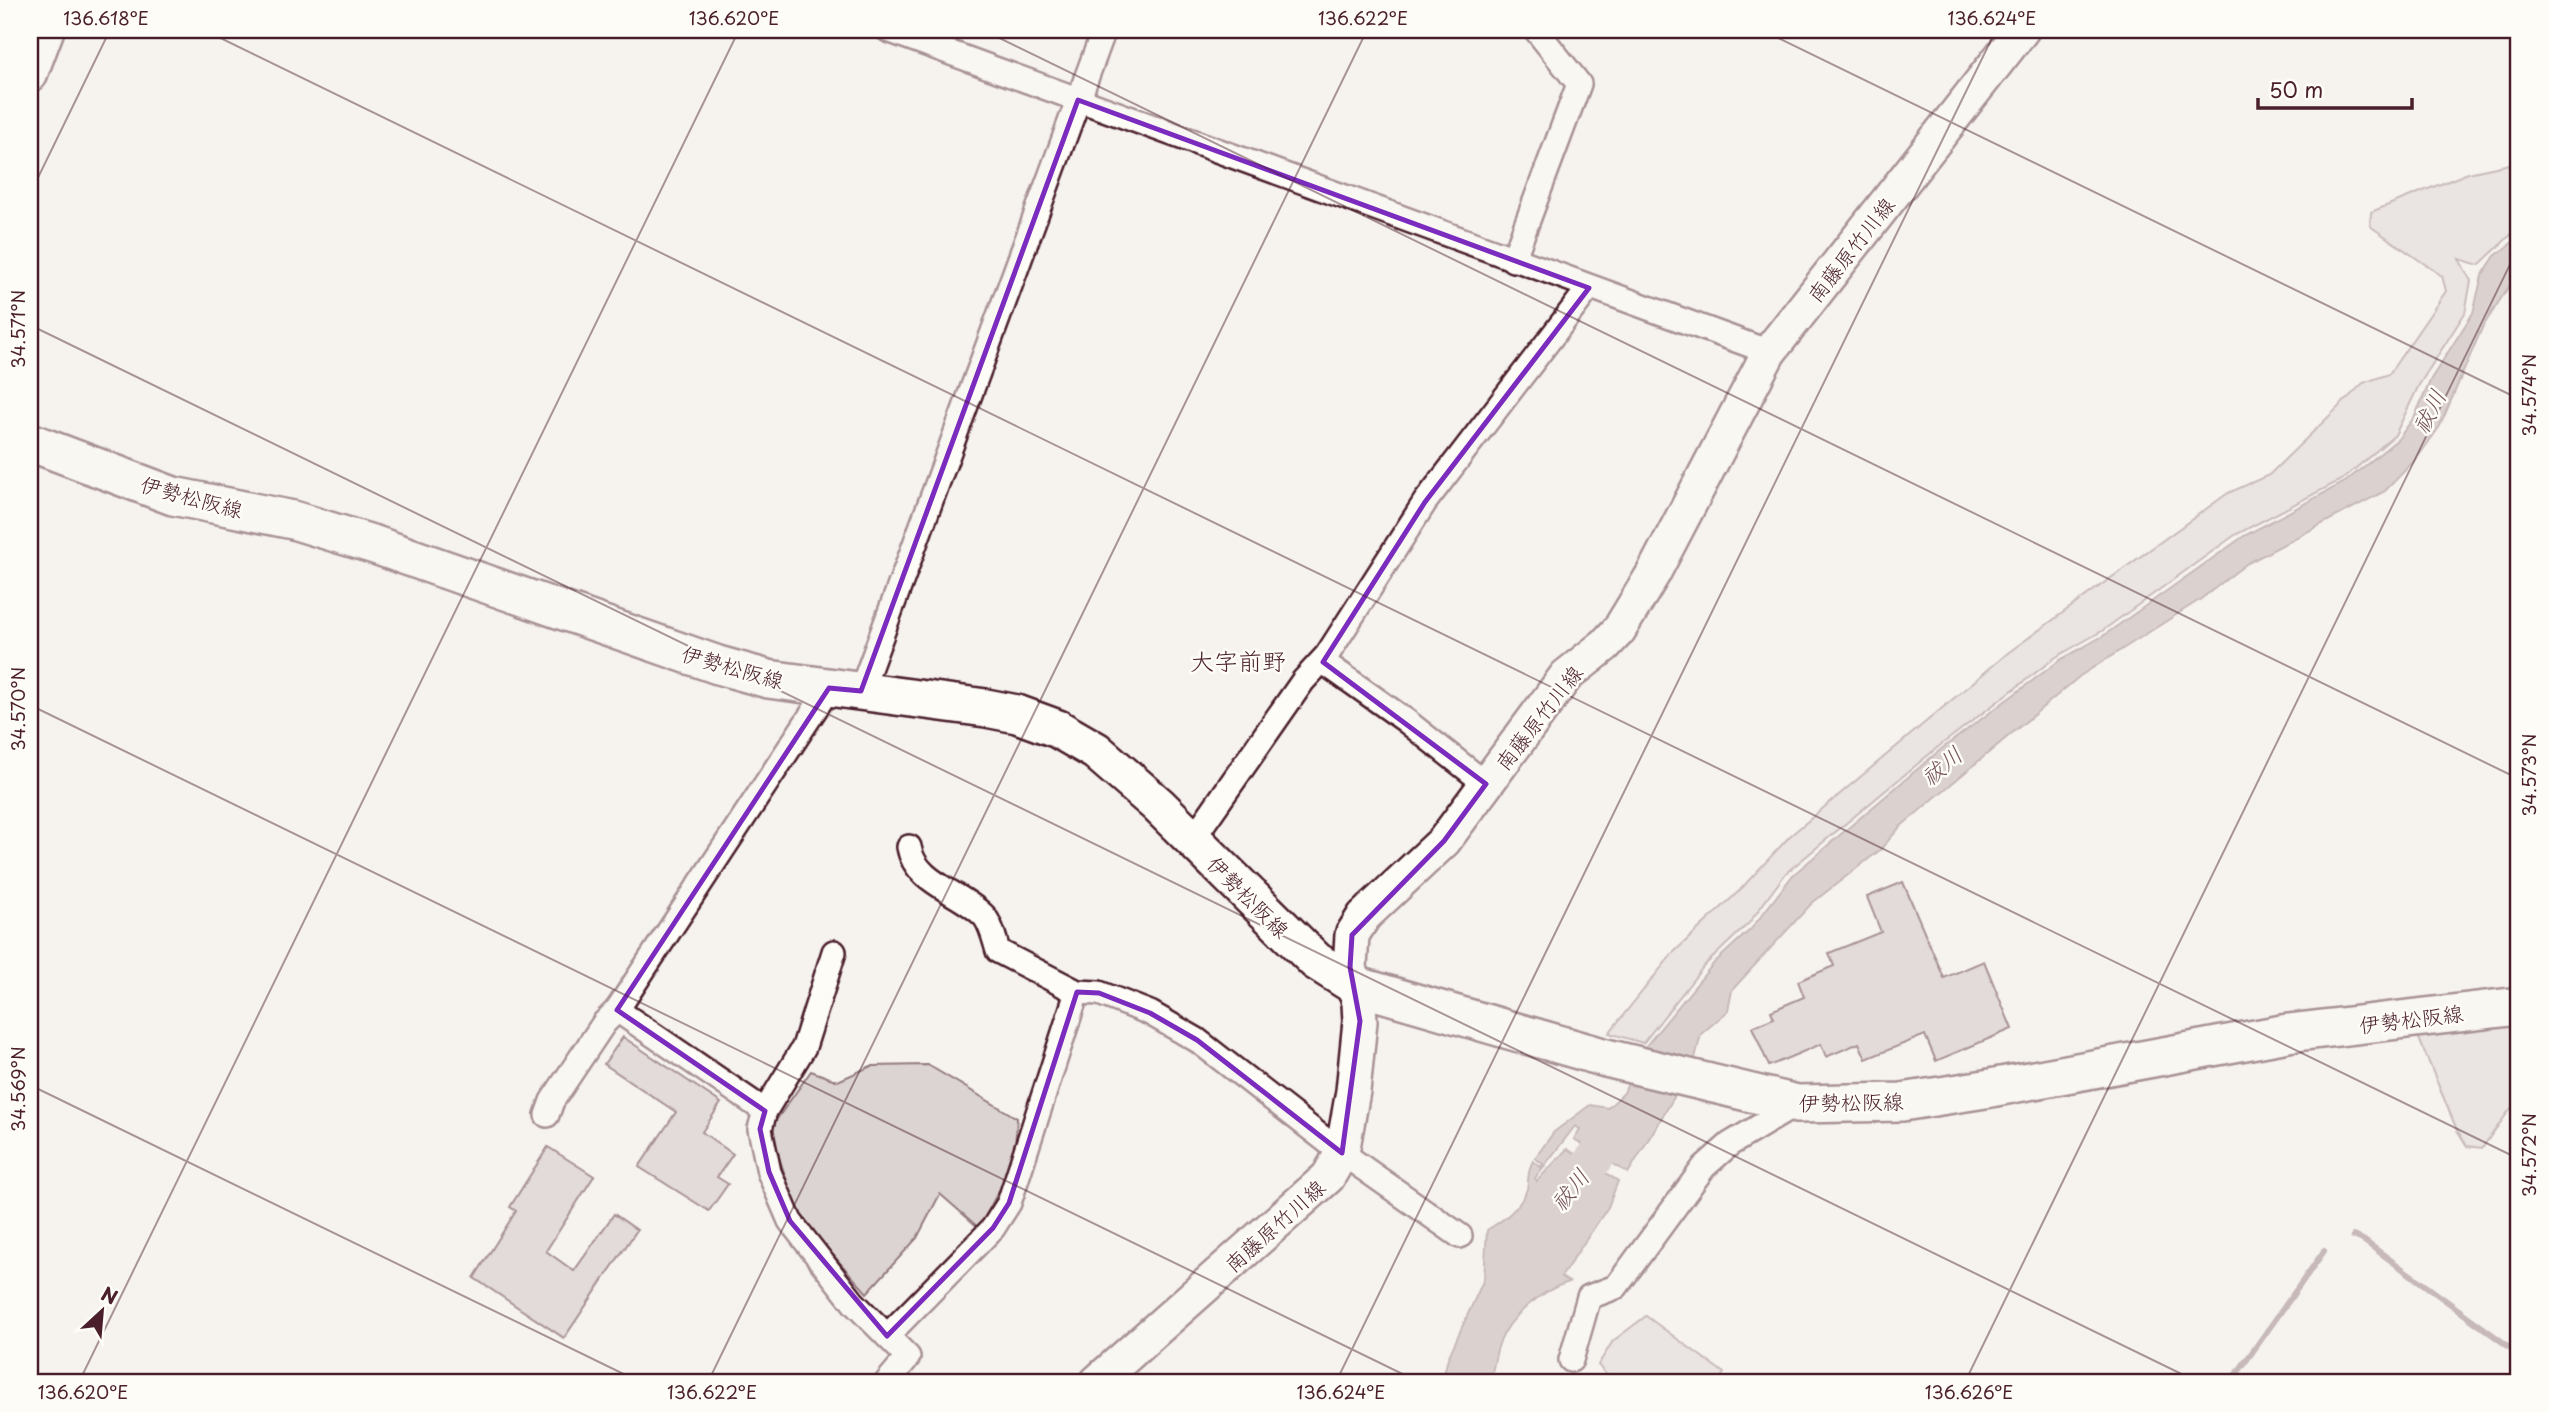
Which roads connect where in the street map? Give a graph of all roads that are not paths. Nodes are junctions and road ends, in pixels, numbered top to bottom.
1 (47, 30) edge
2 (888, 30) edge
3 (1104, 30) edge
4 (1536, 30) edge
5 (2022, 30) edge
6 (30, 75) edge
7 (1079, 100) junction
8 (1513, 260) junction
9 (1589, 288) junction
10 (1769, 352) junction
11 (30, 442) edge
12 (1322, 661) junction
13 (845, 689) junction
14 (1486, 784) junction
15 (1192, 841) junction
16 (909, 847) dead end
17 (834, 952) dead end
18 (1354, 985) junction
19 (1077, 992) junction
20 (2519, 1006) edge
21 (617, 1010) junction
22 (1797, 1104) junction
23 (765, 1111) junction
24 (547, 1115) dead end
25 (1342, 1153) junction
26 (1460, 1236) dead end
27 (887, 1336) junction
28 (1571, 1360) dead end
29 (887, 1382) edge
30 (1097, 1382) edge

1 - 6 main road
2 - 7 street
3 - 7 street
4 - 8 street
5 - 10 main road, 南藤原竹川線
7 - 8 street
7 - 13 street
8 - 9 street
9 - 10 street
9 - 12 street
10 - 14 main road, 南藤原竹川線
11 - 13 main road, 伊勢松阪線
12 - 14 street
12 - 15 street
13 - 15 main road, 伊勢松阪線
13 - 21 street
14 - 18 main road, 南藤原竹川線
15 - 18 main road, 伊勢松阪線
16 - 19 street
17 - 23 street
18 - 22 main road, 伊勢松阪線
18 - 25 main road, 南藤原竹川線
19 - 25 street
19 - 27 street
20 - 22 main road, 伊勢松阪線
21 - 23 street
21 - 24 street
22 - 28 street
23 - 27 street
25 - 26 street
25 - 30 main road, 南藤原竹川線
27 - 29 street

